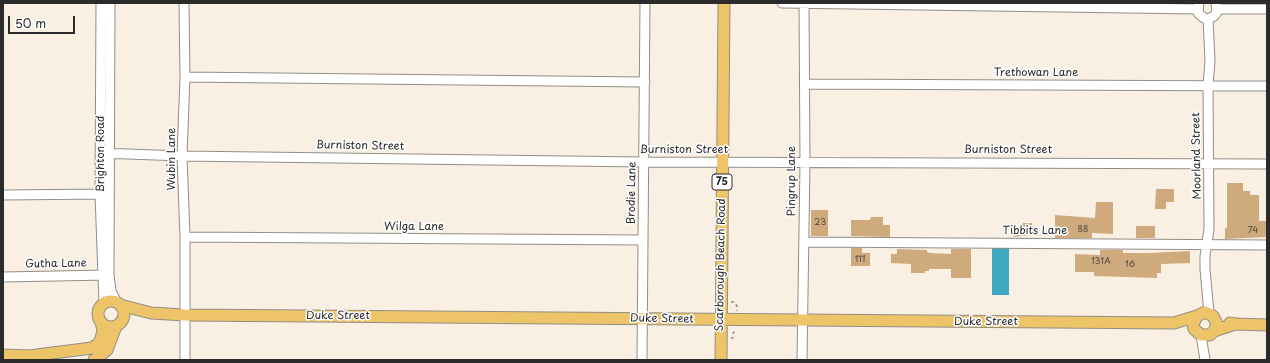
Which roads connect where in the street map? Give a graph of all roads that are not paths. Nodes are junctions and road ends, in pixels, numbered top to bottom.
1 (101, 3) edge
2 (110, 3) edge
3 (184, 3) edge
4 (646, 3) edge
5 (724, 3) edge
6 (782, 3) edge
7 (804, 3) edge
8 (1198, 6) edge
9 (1217, 6) edge
10 (1267, 9) edge
11 (1208, 19) junction
12 (185, 78) junction
13 (645, 82) junction
14 (804, 84) junction
15 (1208, 86) junction
16 (1267, 86) edge
17 (105, 153) junction
18 (182, 156) junction
19 (644, 162) junction
20 (722, 162) junction
21 (805, 162) junction
22 (1209, 163) junction
23 (1267, 164) edge
24 (105, 194) junction
25 (3, 195) edge
26 (185, 237) junction
27 (643, 240) junction
28 (804, 242) junction
29 (1207, 245) junction
30 (1267, 245) edge
31 (105, 275) junction
32 (3, 277) edge
33 (104, 304) junction
34 (118, 304) junction
35 (150, 313) junction
36 (185, 315) junction
37 (1205, 315) junction
38 (643, 318) junction
39 (721, 319) junction
40 (802, 321) junction
41 (101, 322) junction
42 (119, 324) junction
43 (1174, 324) junction
44 (1235, 324) junction
45 (1267, 325) edge
46 (1205, 333) junction
47 (92, 348) junction
48 (3, 355) edge
49 (1205, 357) edge
50 (97, 359) edge
51 (185, 360) edge
52 (642, 360) edge
53 (721, 360) edge
54 (802, 360) edge

1 - 17 street, Brighton Road
2 - 17 street, Brighton Road
3 - 12 street, Wubin Lane
4 - 13 street, Brodie Lane
5 - 20 main road, Scarborough Beach Road / 75
6 - 7 street
7 - 8 street
7 - 14 street, Pingrup Lane
8 - 11 street
9 - 10 street
9 - 11 street
11 - 15 street, Moorland Street
12 - 13 street
12 - 18 street, Wubin Lane
13 - 19 street, Brodie Lane
14 - 15 street, Trethowan Lane
14 - 21 street, Pingrup Lane
15 - 16 street, Trethowan Lane
15 - 22 street, Moorland Street
17 - 18 street, Burniston Street
17 - 24 street, Brighton Road
18 - 19 street, Burniston Street
18 - 26 street, Wubin Lane
19 - 20 street, Burniston Street
19 - 27 street, Brodie Lane
20 - 21 street, Burniston Street
20 - 39 main road, Scarborough Beach Road / 75
21 - 22 street, Burniston Street
21 - 28 street, Pingrup Lane
22 - 23 street, Burniston Street
22 - 29 street, Moorland Street
24 - 25 street
24 - 31 street, Brighton Road
26 - 27 street, Wilga Lane
26 - 36 street, Wubin Lane
27 - 38 street, Brodie Lane
28 - 29 street, Tibbits Lane
28 - 40 street, Pingrup Lane
29 - 30 street, Tibbits Lane
29 - 37 street, Moorland Street
31 - 32 street, Gutha Lane
31 - 33 street, Brighton Road
31 - 34 street, Brighton Road
33 - 34 main road
33 - 41 main road
34 - 35 main road, Duke Street
34 - 42 main road
35 - 36 main road, Duke Street
35 - 42 main road, Duke Street
36 - 38 main road, Duke Street
36 - 51 street, Wubin Lane
37 - 43 main road, Duke Street
37 - 44 main road
37 - 46 main road
37 - 46 main road
38 - 39 main road, Duke Street
38 - 52 street, Brodie Lane
39 - 40 main road, Duke Street
39 - 53 main road, Scarborough Beach Road / 75
40 - 43 main road, Duke Street
40 - 54 street, Pingrup Lane
41 - 42 main road
41 - 47 main road
42 - 50 main road
43 - 46 main road, Duke Street
44 - 45 main road
44 - 46 main road
46 - 49 street
47 - 48 main road
47 - 50 street

